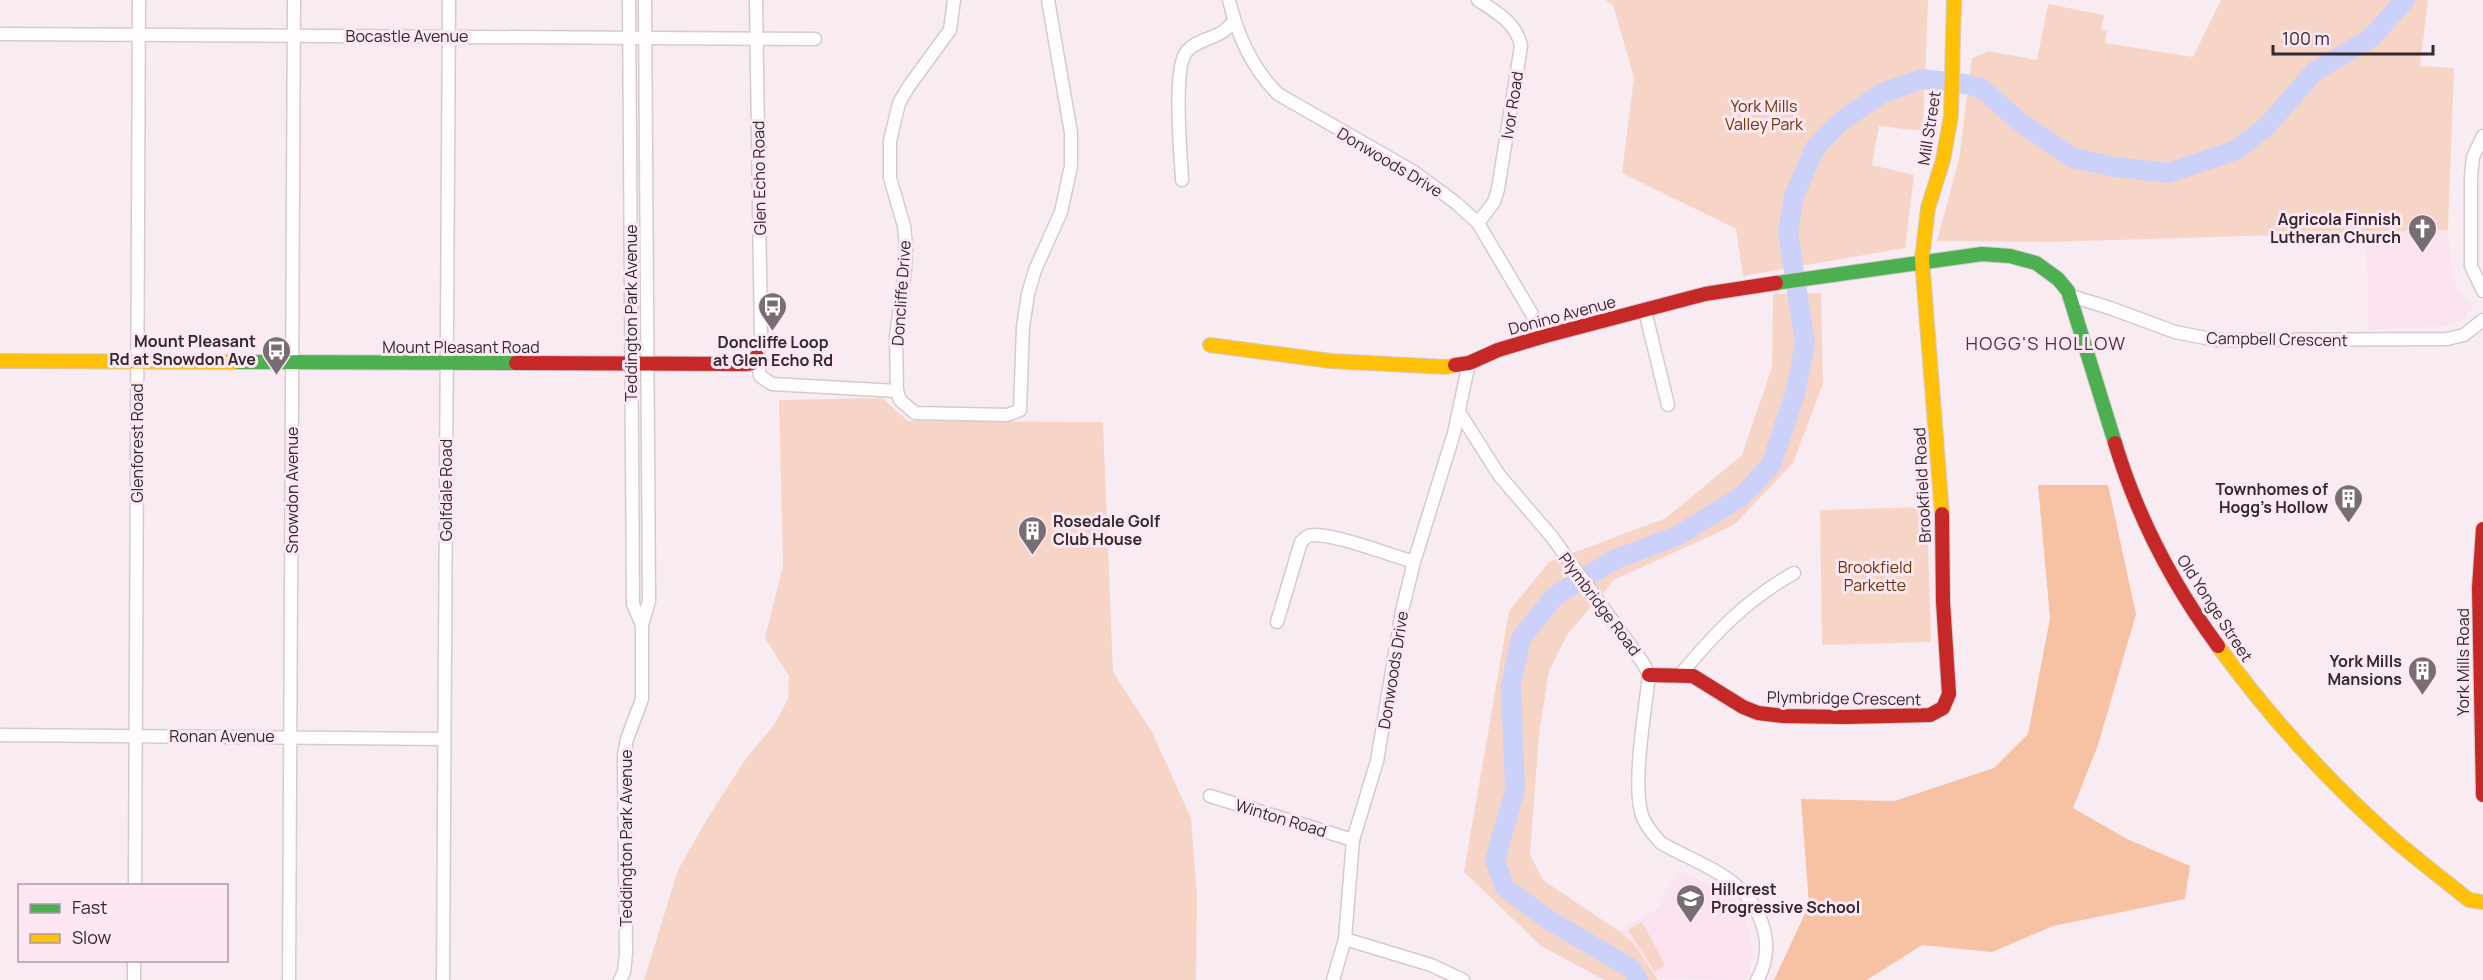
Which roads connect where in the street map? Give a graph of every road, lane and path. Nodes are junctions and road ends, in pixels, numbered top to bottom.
1 (139, 0) edge
2 (294, 0) edge
3 (449, 0) edge
4 (629, 0) edge
5 (645, 0) edge
6 (756, 0) edge
7 (954, 0) edge
8 (1048, 0) edge
9 (1229, 0) edge
10 (1478, 0) edge
11 (1954, 0) edge
12 (1234, 22) junction
13 (0, 34) edge
14 (139, 35) junction
15 (294, 36) junction
16 (449, 36) junction
17 (629, 38) junction
18 (757, 38) junction
19 (645, 39) junction
20 (815, 39) dead end
21 (2483, 136) edge
22 (1182, 180) dead end
23 (1478, 223) junction
24 (1922, 259) junction
25 (2483, 291) edge
26 (2071, 296) junction
27 (1644, 311) junction
28 (2483, 320) edge
29 (1545, 336) junction
30 (1210, 345) dead end
31 (758, 356) junction
32 (0, 360) edge
33 (138, 362) junction
34 (292, 362) junction
35 (1469, 363) junction
36 (447, 364) junction
37 (632, 364) junction
38 (647, 364) junction
39 (897, 391) junction
40 (1668, 405) dead end
41 (1459, 412) junction
42 (2483, 529) edge
43 (1414, 562) junction
44 (1794, 573) dead end
45 (1277, 622) dead end
46 (642, 625) junction
47 (2481, 652) edge
48 (1649, 675) junction
49 (1680, 675) junction
50 (1943, 708) joint
51 (0, 735) edge
52 (135, 735) junction
53 (291, 737) junction
54 (444, 739) junction
55 (2483, 795) edge
56 (1209, 796) dead end
57 (1353, 840) junction
58 (135, 884) edge
59 (2483, 902) edge
60 (1345, 939) junction
61 (134, 962) edge
62 (134, 980) edge
63 (289, 980) edge
64 (443, 980) edge
65 (620, 980) edge
66 (1333, 980) edge
67 (1463, 980) edge
68 (1757, 980) edge

1 - 14 street, Glenforest Road
2 - 15 street, Snowdon Avenue
3 - 16 street, Golfdale Road
4 - 17 street, Teddington Park Avenue
5 - 19 street, Teddington Park Avenue
6 - 18 street, Glen Echo Road
7 - 39 street, Doncliffe Drive
8 - 39 street
9 - 12 street, Donwoods Drive
10 - 23 street, Ivor Road
11 - 24 street, Mill Street
12 - 22 street
12 - 23 street, Donwoods Drive
13 - 14 street, Bocastle Avenue
14 - 15 street, Bocastle Avenue
14 - 33 street, Glenforest Road
15 - 16 street, Bocastle Avenue
15 - 34 street, Snowdon Avenue
16 - 17 street, Bocastle Avenue
16 - 36 street, Golfdale Road
17 - 19 street, Bocastle Avenue
17 - 37 street, Teddington Park Avenue
18 - 19 street, Bocastle Avenue
18 - 20 street, Bocastle Avenue
18 - 31 street, Glen Echo Road
19 - 38 street, Teddington Park Avenue
21 - 25 street
23 - 29 street, Donwoods Drive
24 - 26 street, Old Yonge Street
24 - 27 street, Donino Avenue
24 - 50 street, Brookfield Road
26 - 28 street, Campbell Crescent
26 - 59 street, Old Yonge Street
27 - 29 street, Donino Avenue
27 - 40 street
29 - 35 street, Donino Avenue
30 - 35 street, Donino Avenue
31 - 38 street, Mount Pleasant Road
31 - 39 street
32 - 33 street, Mount Pleasant Road
33 - 34 street, Mount Pleasant Road
33 - 52 street, Glenforest Road
34 - 36 street, Mount Pleasant Road
34 - 53 street, Snowdon Avenue
35 - 41 street, Donwoods Drive
36 - 37 street, Mount Pleasant Road
36 - 54 street, Golfdale Road
37 - 38 street, Mount Pleasant Road
37 - 46 street, Teddington Park Avenue
38 - 46 street, Teddington Park Avenue
41 - 43 street, Donwoods Drive
41 - 48 street, Plymbridge Road
42 - 47 street, York Mills Road
43 - 45 street
43 - 57 street, Donwoods Drive
44 - 49 street
46 - 65 street, Teddington Park Avenue
47 - 55 street, York Mills Road
48 - 49 street, Plymbridge Crescent
48 - 68 street, Plymbridge Road
49 - 50 street, Plymbridge Crescent
51 - 52 street, Ronan Avenue
52 - 53 street, Ronan Avenue
52 - 58 street, Glenforest Road
53 - 54 street, Ronan Avenue
53 - 63 street, Snowdon Avenue
54 - 64 street, Golfdale Road
56 - 57 street, Winton Road
57 - 60 street, Donwoods Drive
60 - 66 street, Donwoods Drive
60 - 67 street
61 - 62 street

